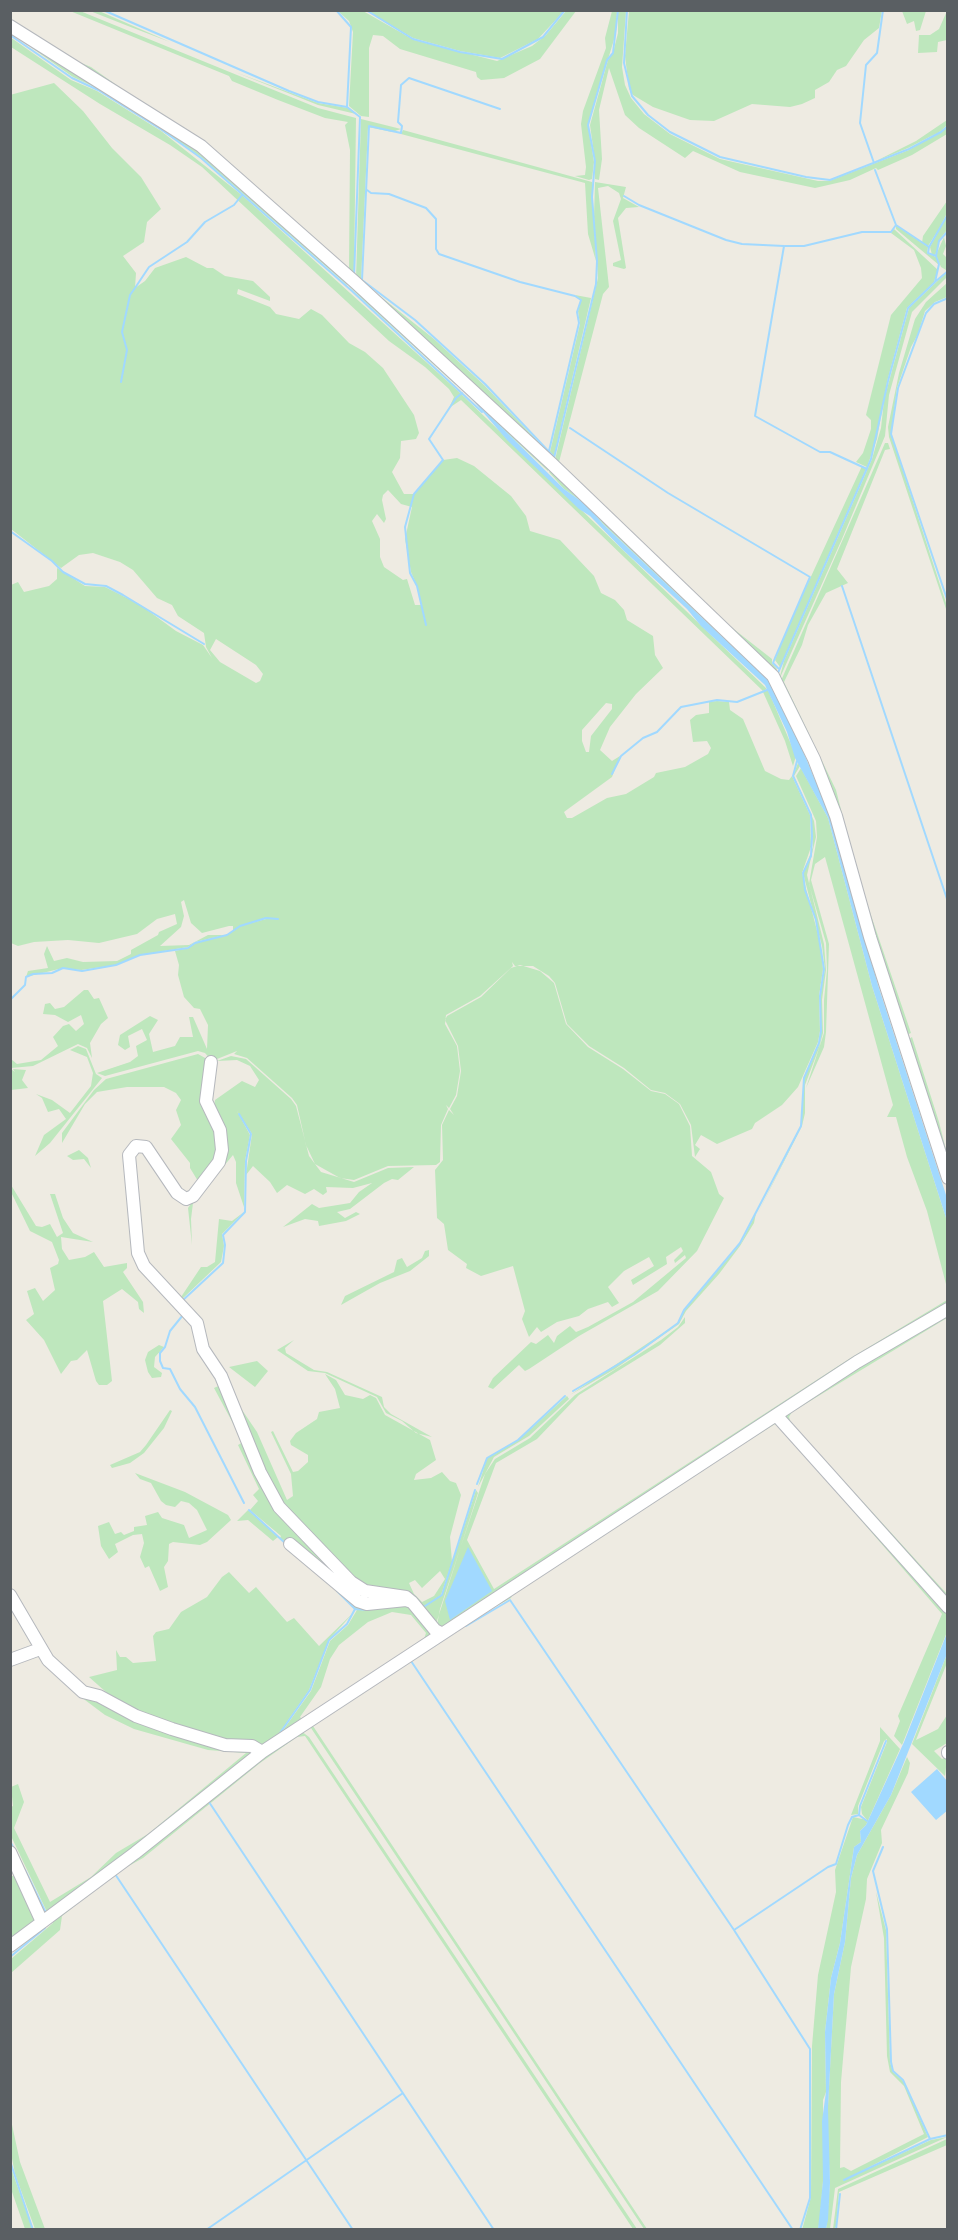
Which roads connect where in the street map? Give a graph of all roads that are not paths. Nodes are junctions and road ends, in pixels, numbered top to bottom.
1 (10, 26) edge
2 (211, 1062) dead end
3 (948, 1178) edge
4 (948, 1309) edge
5 (776, 1415) junction
6 (290, 1544) dead end
7 (10, 1595) edge
8 (412, 1602) junction
9 (948, 1607) edge
10 (441, 1633) junction
11 (39, 1649) junction
12 (10, 1660) edge
13 (262, 1752) junction
14 (10, 1852) edge
15 (15, 1872) edge
16 (42, 1922) junction
17 (10, 1946) edge

1 - 3 street
2 - 8 street
4 - 5 street
5 - 9 street
5 - 10 street
6 - 8 street
7 - 11 street
8 - 10 street
10 - 13 street
11 - 12 street
11 - 13 street
13 - 16 street
14 - 15 street
15 - 16 street
16 - 17 street

